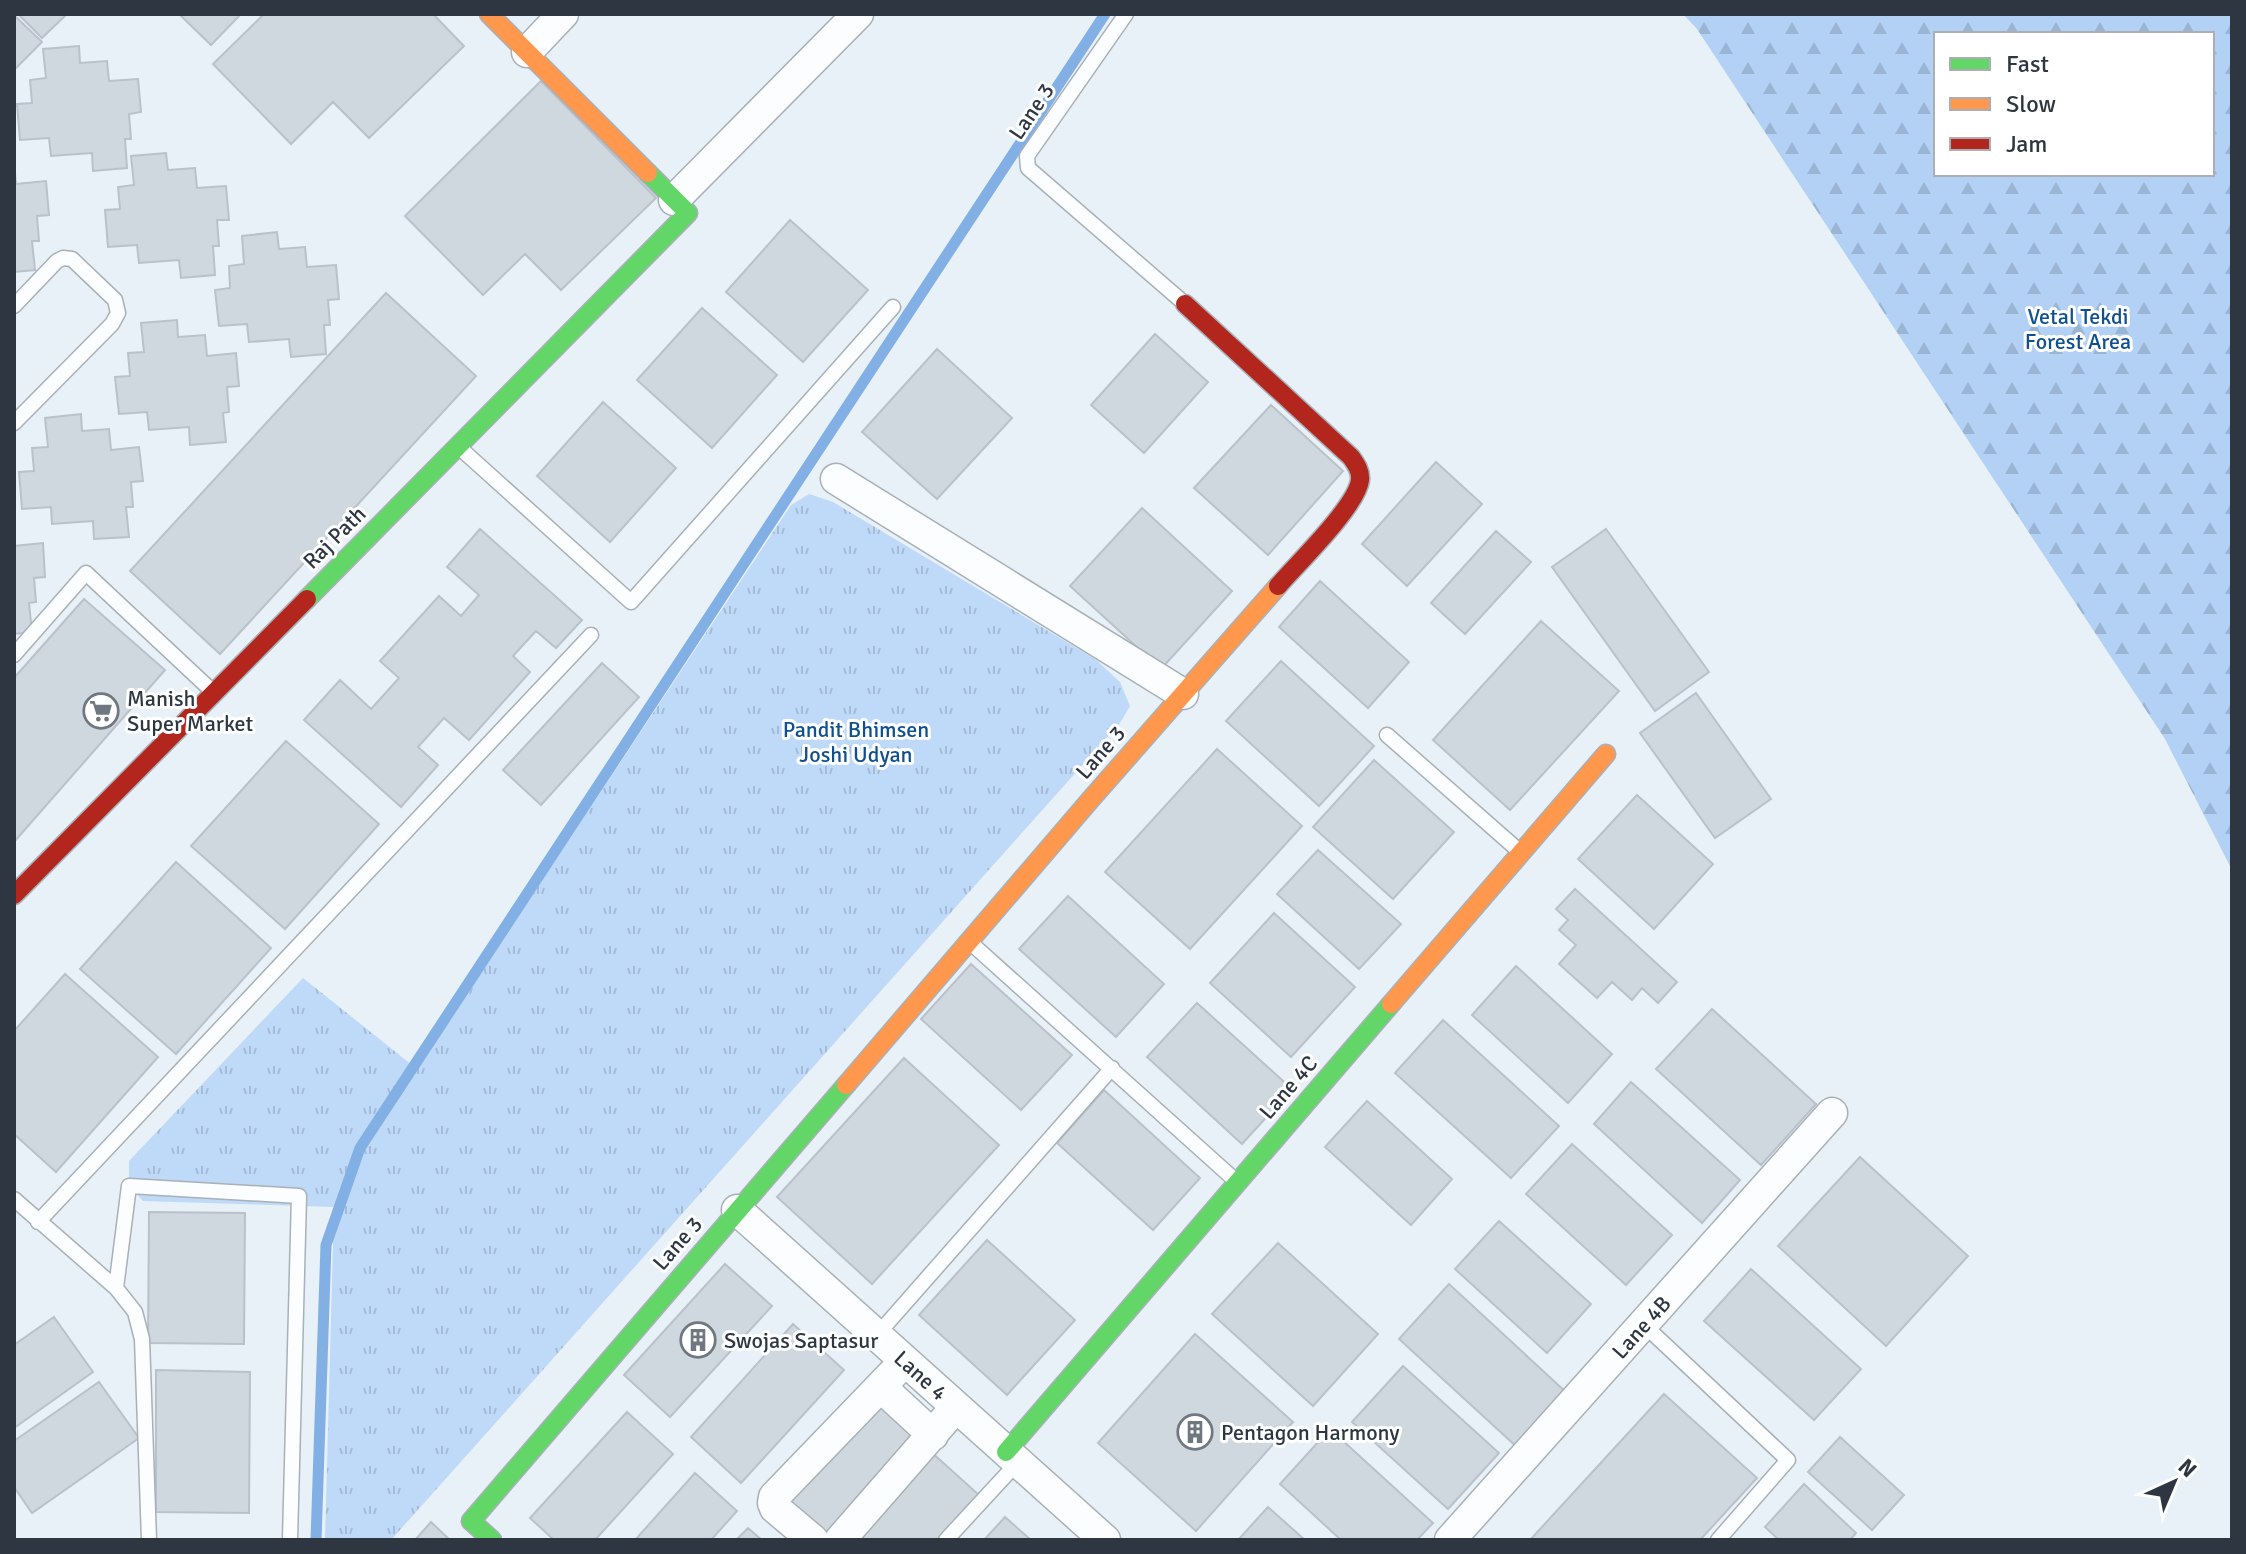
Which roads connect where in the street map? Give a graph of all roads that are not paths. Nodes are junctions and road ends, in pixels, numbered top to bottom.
1 (489, 14) edge
2 (563, 14) edge
3 (858, 14) edge
4 (1126, 14) edge
5 (527, 52) junction
6 (681, 206) junction
7 (1185, 304) joint
8 (14, 306) edge
9 (893, 307) dead end
10 (14, 423) edge
11 (457, 446) junction
12 (836, 479) dead end
13 (591, 635) dead end
14 (14, 655) edge
15 (214, 693) junction
16 (1183, 694) junction
17 (1387, 735) dead end
18 (1606, 754) dead end
19 (1521, 853) junction
20 (14, 895) edge
21 (969, 941) junction
22 (1112, 1068) junction
23 (1832, 1113) dead end
24 (1238, 1182) junction
25 (14, 1199) edge
26 (737, 1210) junction
27 (38, 1222) junction
28 (116, 1288) junction
29 (1643, 1324) junction
30 (877, 1335) junction
31 (905, 1361) junction
32 (881, 1387) junction
33 (956, 1407) junction
34 (933, 1435) junction
35 (1012, 1457) junction
36 (149, 1540) edge
37 (290, 1540) edge
38 (492, 1540) edge
39 (813, 1540) edge
40 (840, 1540) edge
41 (946, 1540) edge
42 (1105, 1540) edge
43 (1450, 1540) edge
44 (1718, 1540) edge

1 - 5 street
2 - 5 street
3 - 6 street
4 - 7 lane, Lane 3
5 - 6 street
6 - 11 street, Raj Path
7 - 16 street, Lane 3
8 - 10 lane
9 - 11 lane
11 - 15 street, Raj Path
12 - 16 street
13 - 27 lane
14 - 15 lane
15 - 20 street, Raj Path
16 - 21 street, Lane 3
17 - 19 lane
18 - 19 street, Lane 4C
19 - 24 street, Lane 4C
21 - 22 lane
21 - 26 street, Lane 3
22 - 24 lane
22 - 30 lane
23 - 29 street, Lane 4B
24 - 35 street, Lane 4C
25 - 27 lane
26 - 30 street, Lane 4
26 - 38 street, Lane 3
27 - 28 lane
28 - 36 lane
28 - 37 lane
29 - 43 street, Lane 4B
29 - 44 lane
30 - 31 street, Lane 4
31 - 32 street
31 - 33 street, Lane 4
32 - 34 street
32 - 39 street
33 - 34 street
33 - 35 street, Lane 4
34 - 40 street
35 - 41 lane
35 - 42 street, Lane 4

